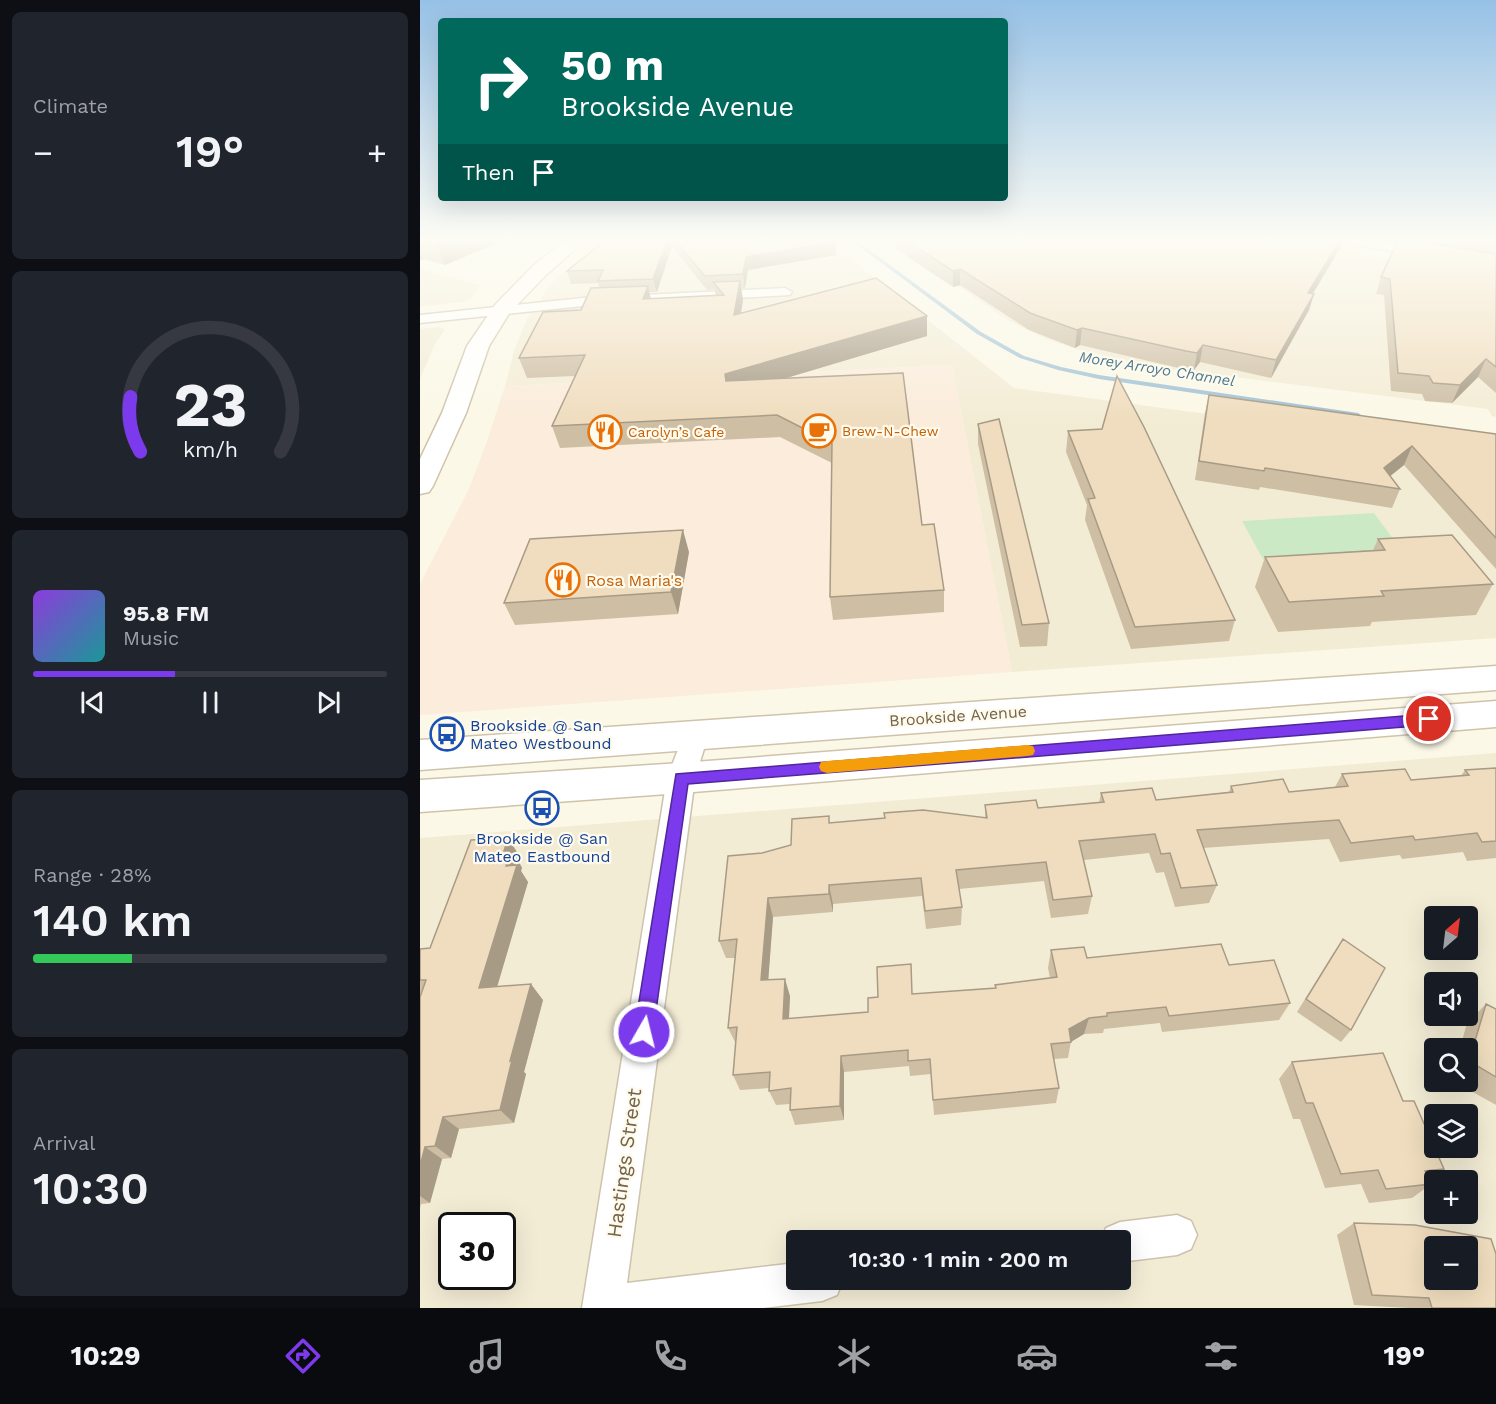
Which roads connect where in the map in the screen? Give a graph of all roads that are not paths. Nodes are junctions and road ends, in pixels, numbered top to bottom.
1 (512, 299) edge
2 (643, 299) edge
3 (502, 309) junction
4 (420, 319) edge
5 (420, 486) edge
6 (1496, 678) edge
7 (1496, 714) edge
8 (695, 736) junction
9 (420, 755) edge
10 (681, 778) junction
11 (420, 796) edge
12 (1177, 1235) dead end
13 (1131, 1241) edge
14 (786, 1285) edge
15 (603, 1308) edge

1 - 3 main road
2 - 3 street
3 - 4 street
3 - 5 main road
6 - 8 main road, Brookside Avenue
7 - 10 main road
8 - 9 main road, Brookside Avenue
8 - 10 street, Hastings Street
10 - 11 main road
10 - 15 street, Hastings Street
12 - 13 street
14 - 15 street, Hastings Street

